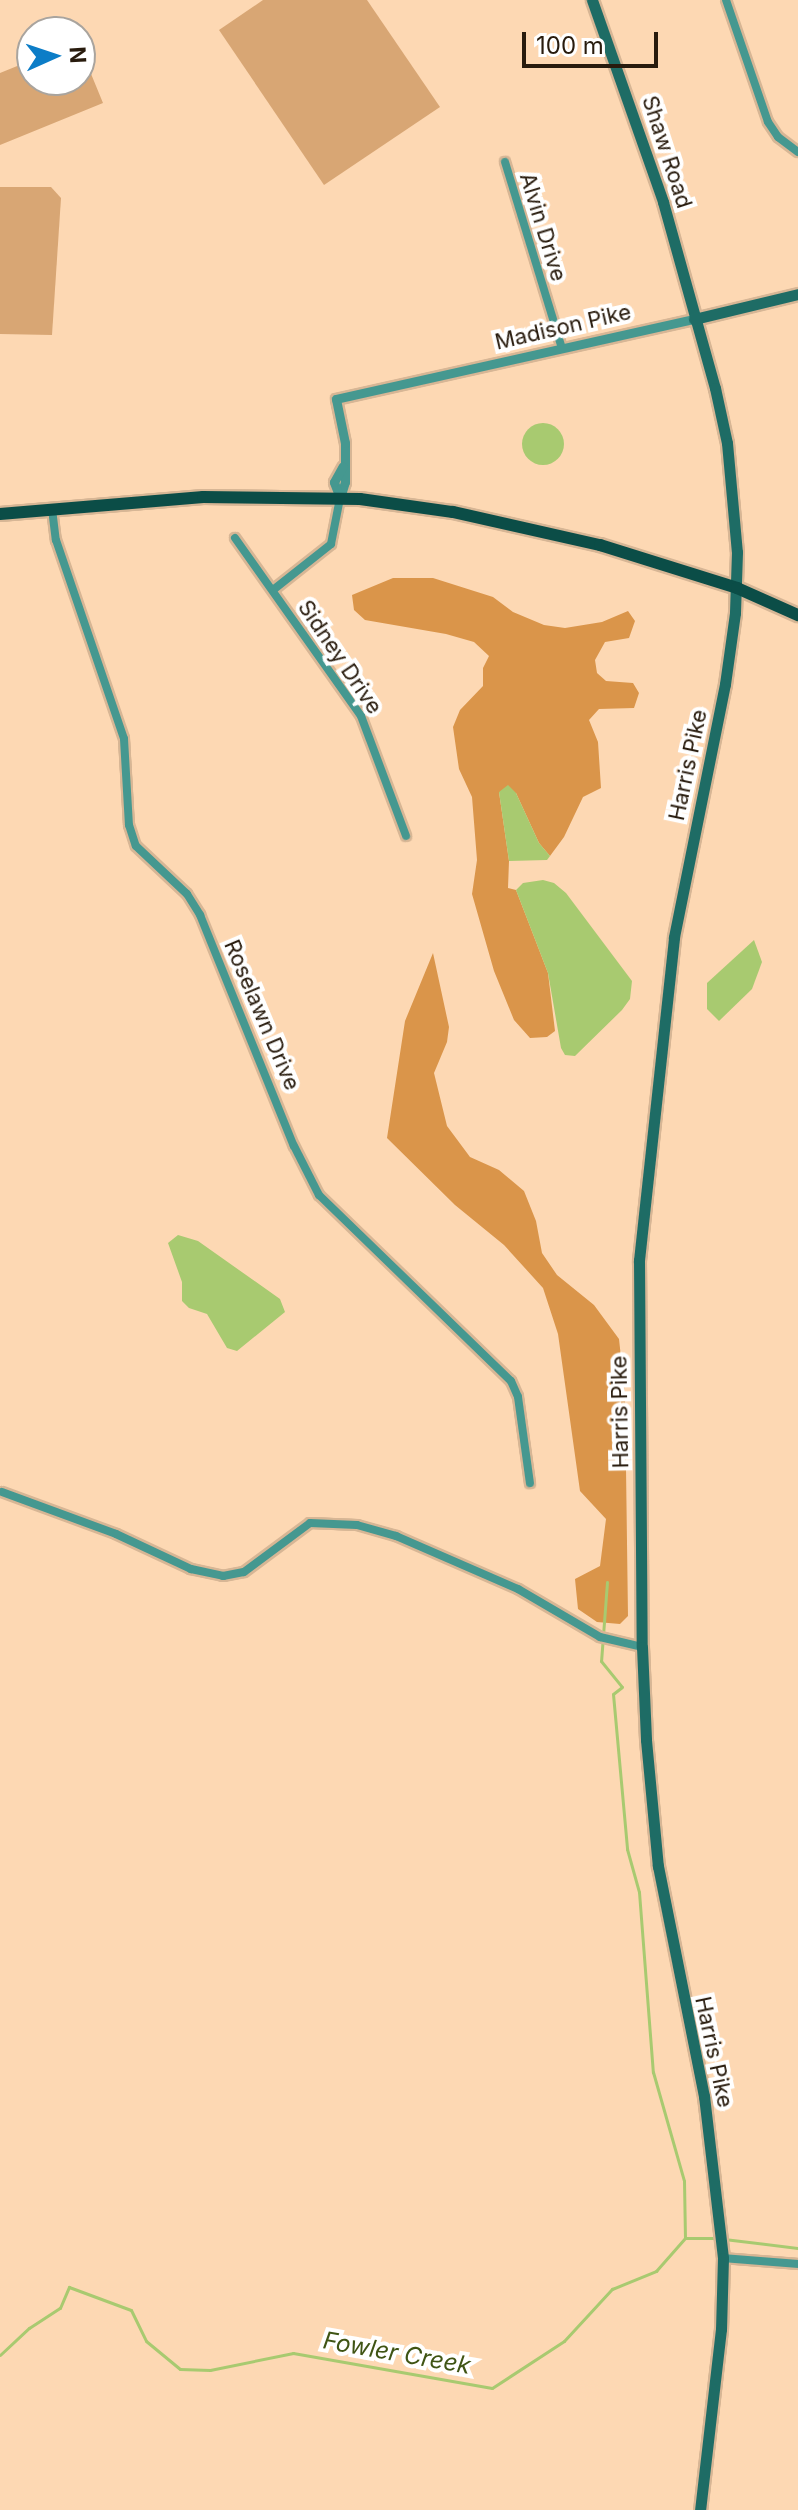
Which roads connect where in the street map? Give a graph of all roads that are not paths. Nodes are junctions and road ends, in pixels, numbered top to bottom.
1 (592, 0) edge
2 (726, 0) edge
3 (798, 152) edge
4 (505, 162) dead end
5 (798, 294) edge
6 (694, 319) junction
7 (562, 348) junction
8 (336, 399) joint
9 (340, 498) junction
10 (52, 509) junction
11 (0, 514) edge
12 (235, 538) dead end
13 (737, 588) junction
14 (273, 590) junction
15 (798, 615) edge
16 (406, 836) dead end
17 (530, 1483) dead end
18 (2, 1492) dead end
19 (642, 1647) junction
20 (723, 2258) junction
21 (798, 2264) edge
22 (700, 2510) edge

1 - 6 main road, Shaw Road
2 - 3 street
4 - 7 street, Alvin Drive
5 - 6 main road, Madison Pike
6 - 7 street, Madison Pike
6 - 13 main road, Harris Pike
7 - 8 street, Madison Pike
8 - 9 street, Sidney Drive
9 - 10 main road
9 - 13 main road
9 - 14 street, Sidney Drive
10 - 11 main road
10 - 17 street, Roselawn Drive
12 - 14 street, Sidney Drive
13 - 15 main road
13 - 19 main road, Harris Pike
14 - 16 street, Sidney Drive
18 - 19 street
19 - 20 main road, Harris Pike
20 - 21 street
20 - 22 main road, Harris Pike

